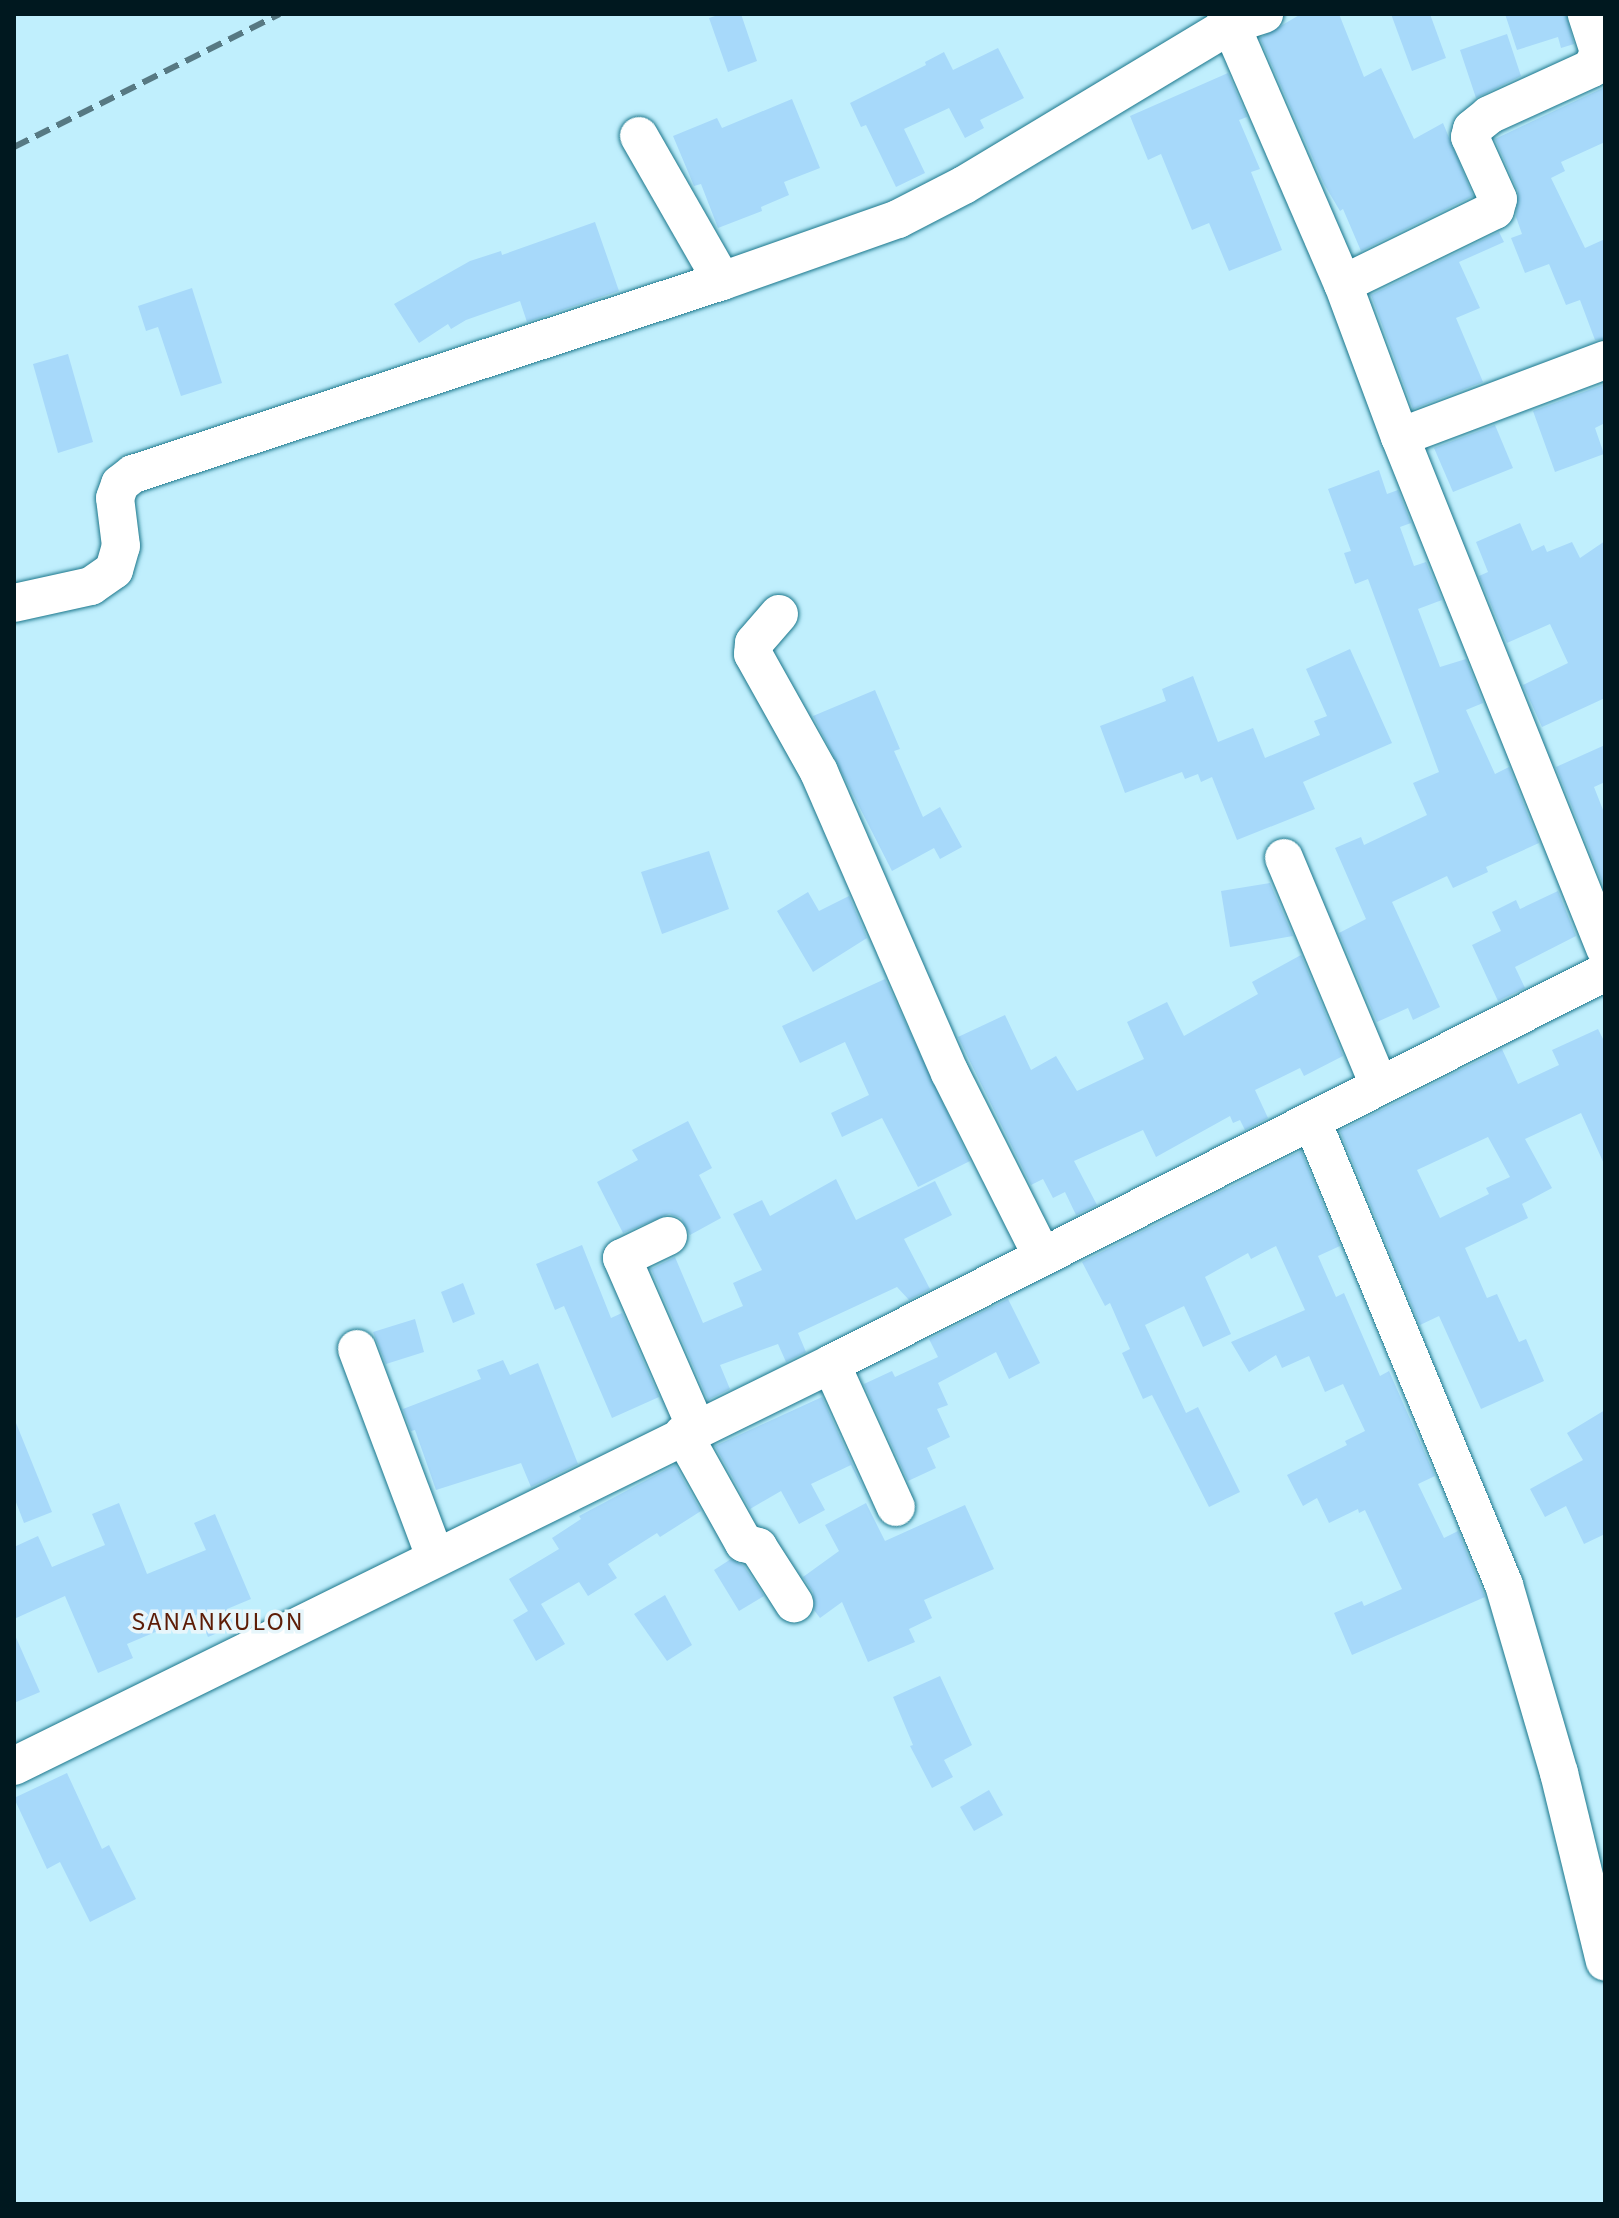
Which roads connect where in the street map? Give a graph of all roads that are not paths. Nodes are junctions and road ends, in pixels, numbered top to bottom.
1 (1587, 14) edge
2 (1240, 18) edge
3 (639, 136) dead end
4 (722, 281) junction
5 (1343, 284) junction
6 (1605, 360) edge
7 (1400, 437) junction
8 (14, 603) edge
9 (779, 614) dead end
10 (1284, 858) dead end
11 (1605, 948) edge
12 (1605, 972) edge
13 (1379, 1085) junction
14 (1312, 1121) junction
15 (668, 1236) dead end
16 (1042, 1256) junction
17 (357, 1349) dead end
18 (831, 1364) junction
19 (690, 1431) junction
20 (896, 1507) dead end
21 (435, 1556) junction
22 (794, 1603) dead end
23 (14, 1766) edge
24 (1605, 1961) edge

1 - 5 street
2 - 4 street
2 - 5 street
3 - 4 street
4 - 8 street
5 - 7 street
6 - 7 street
7 - 11 street
9 - 16 street
10 - 13 street
12 - 13 street
13 - 14 street
14 - 16 street
14 - 24 street
15 - 19 street
16 - 18 street
17 - 21 street
18 - 19 street
18 - 20 street
19 - 21 street
19 - 22 street
21 - 23 street

